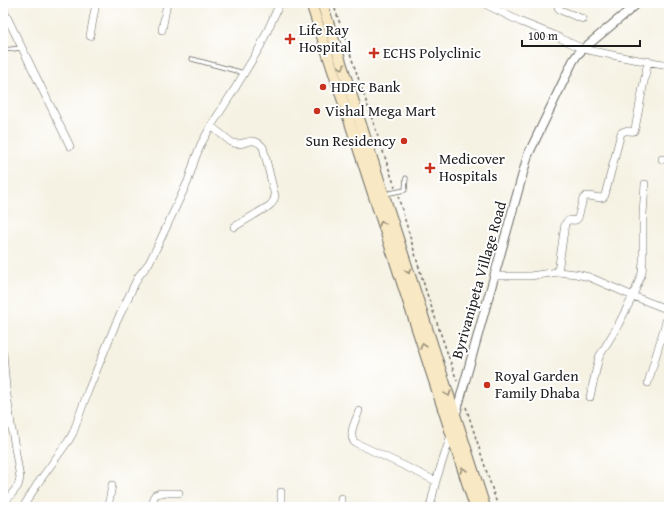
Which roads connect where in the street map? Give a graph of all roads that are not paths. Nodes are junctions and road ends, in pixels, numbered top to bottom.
1 (96, 3) edge
2 (167, 3) edge
3 (280, 3) edge
4 (311, 3) edge
5 (322, 3) edge
6 (484, 3) edge
7 (557, 3) edge
8 (638, 3) edge
9 (500, 7) edge
10 (3, 10) edge
11 (583, 19) dead end
12 (162, 30) dead end
13 (90, 36) dead end
14 (22, 48) junction
15 (583, 49) junction
16 (3, 50) edge
17 (192, 59) dead end
18 (648, 61) junction
19 (669, 65) edge
20 (244, 73) junction
21 (211, 126) junction
22 (70, 146) dead end
23 (406, 178) dead end
24 (645, 184) dead end
25 (384, 194) junction
26 (234, 227) dead end
27 (558, 272) junction
28 (495, 276) junction
29 (633, 296) junction
30 (669, 310) edge
31 (3, 353) edge
32 (648, 383) dead end
33 (4, 388) edge
34 (590, 398) dead end
35 (359, 411) dead end
36 (455, 416) junction
37 (452, 435) junction
38 (436, 481) junction
39 (112, 485) dead end
40 (281, 492) dead end
41 (179, 494) dead end
42 (341, 498) dead end
43 (3, 506) edge
44 (23, 507) edge
45 (108, 507) edge
46 (156, 507) edge
47 (281, 507) edge
48 (341, 507) edge
49 (430, 507) edge
50 (475, 507) edge
51 (485, 507) edge

1 - 13 street
2 - 12 street
3 - 20 street
37 -> 4 main road
5 -> 25 main road
6 - 9 street
7 - 11 street
8 - 15 street, Byrivanipeta Village Road
9 - 15 street
10 - 14 street
14 - 16 lane
14 - 22 street
15 - 18 street
15 - 28 street, Byrivanipeta Village Road
17 - 20 lane
18 - 19 street
18 - 27 street
20 - 21 street
21 - 26 street
21 - 44 street
23 - 25 lane
24 - 29 street
25 -> 36 main road
27 - 28 street
27 - 29 street
28 - 36 street, Byrivanipeta Village Road
29 - 30 street
29 - 34 street
30 - 32 street
31 - 33 street
33 - 43 street
35 - 38 street
36 - 37 street, Byrivanipeta Village Road
36 - 51 main road
37 - 38 street
50 -> 37 main road
38 - 49 street
39 - 45 street
40 - 47 street
41 - 46 street
42 - 48 street

